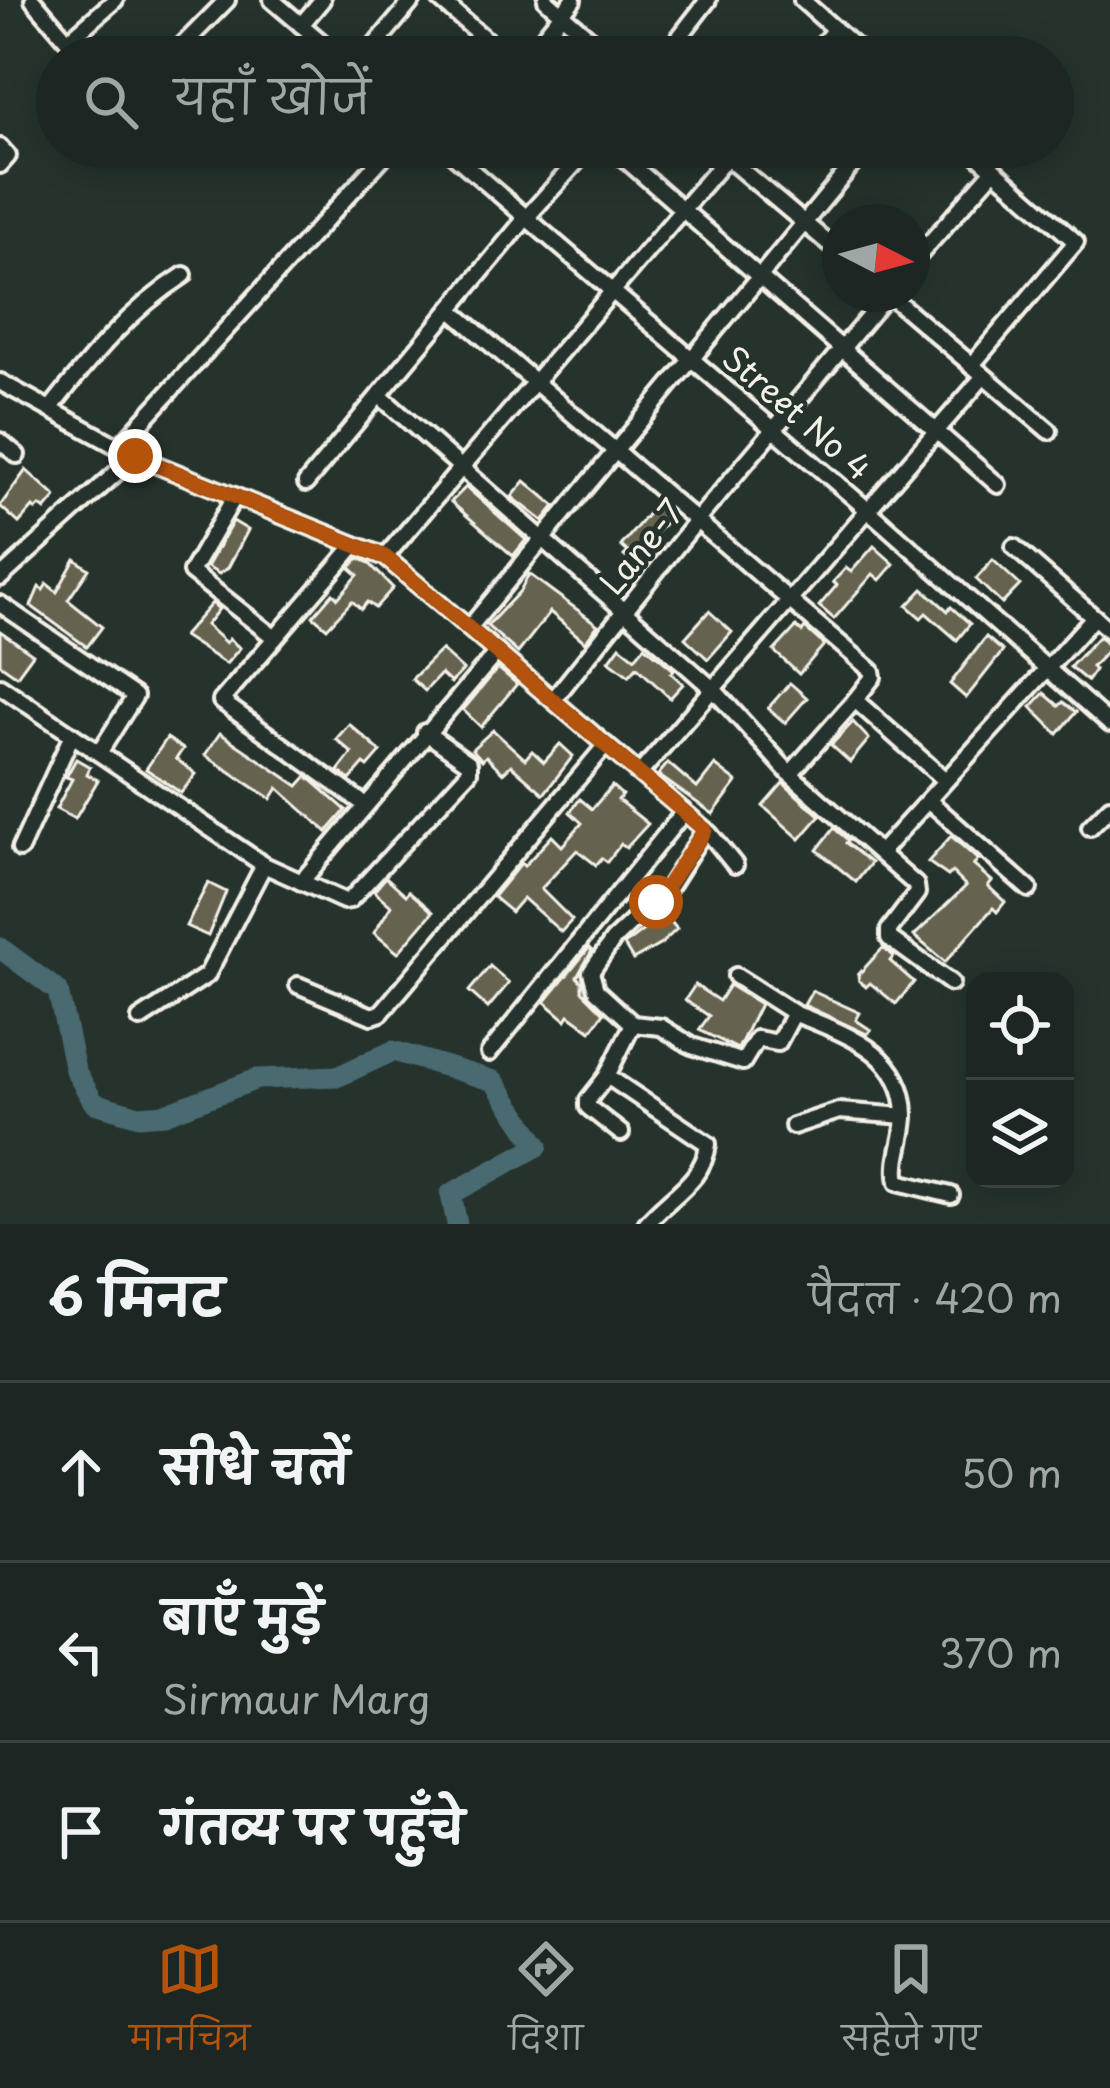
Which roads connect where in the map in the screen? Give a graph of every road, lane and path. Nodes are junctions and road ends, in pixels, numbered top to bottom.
1 (33, 0) edge
2 (116, 0) edge
3 (227, 0) edge
4 (272, 0) edge
5 (322, 0) edge
6 (412, 0) edge
7 (440, 0) edge
8 (546, 0) edge
9 (573, 0) edge
10 (708, 0) edge
11 (802, 0) edge
12 (562, 14) junction
13 (301, 25) junction
14 (835, 29) junction
15 (64, 36) edge
16 (73, 36) edge
17 (192, 36) edge
18 (314, 36) edge
19 (382, 36) edge
20 (482, 36) edge
21 (544, 36) edge
22 (587, 36) edge
23 (680, 36) edge
24 (829, 36) edge
25 (843, 36) edge
26 (0, 147) edge
27 (0, 165) edge
28 (373, 168) edge
29 (470, 168) edge
30 (571, 168) edge
31 (635, 168) edge
32 (718, 168) edge
33 (747, 168) edge
34 (849, 168) edge
35 (992, 168) edge
36 (994, 170) junction
37 (683, 209) junction
38 (526, 218) junction
39 (803, 222) junction
40 (822, 238) edge
41 (930, 243) edge
42 (184, 275) dead end
43 (757, 278) junction
44 (612, 291) junction
45 (451, 310) junction
46 (873, 312) edge
47 (909, 312) edge
48 (842, 349) junction
49 (691, 358) junction
50 (978, 371) junction
51 (0, 382) edge
52 (536, 383) junction
53 (380, 396) junction
54 (50, 409) junction
55 (773, 428) junction
56 (1049, 431) dead end
57 (935, 432) junction
58 (0, 441) edge
59 (119, 447) junction
60 (616, 451) junction
61 (17, 455) dead end
62 (135, 456) junction
63 (462, 468) junction
64 (307, 483) dead end
65 (998, 485) dead end
66 (235, 496) junction
67 (868, 510) junction
68 (698, 519) junction
69 (543, 540) junction
70 (355, 545) junction
71 (1013, 547) dead end
72 (385, 557) junction
73 (0, 578) edge
74 (792, 598) junction
75 (0, 604) edge
76 (625, 610) junction
77 (1094, 617) junction
78 (469, 628) junction
79 (1110, 631) edge
80 (275, 638) junction
81 (497, 652) junction
82 (1045, 669) junction
83 (1, 690) edge
84 (714, 690) junction
85 (553, 700) junction
86 (855, 700) junction
87 (1110, 724) edge
88 (424, 732) junction
89 (72, 735) junction
90 (606, 745) junction
91 (99, 753) junction
92 (640, 773) junction
93 (790, 774) junction
94 (945, 780) junction
95 (929, 801) junction
96 (364, 804) junction
97 (1110, 807) edge
98 (684, 812) junction
99 (1090, 827) dead end
100 (707, 831) junction
101 (20, 849) dead end
102 (880, 853) junction
103 (265, 865) junction
104 (735, 865) dead end
105 (301, 882) junction
106 (1029, 889) dead end
107 (736, 976) dead end
108 (952, 983) dead end
109 (298, 985) dead end
110 (794, 1013) junction
111 (140, 1019) dead end
112 (633, 1024) junction
113 (488, 1053) dead end
114 (607, 1076) junction
115 (905, 1116) junction
116 (793, 1126) dead end
117 (621, 1133) dead end
118 (951, 1195) dead end
119 (646, 1224) edge

1 - 15 street
2 - 16 street
3 - 17 street
4 - 13 street
5 - 13 street
6 - 19 street
7 - 20 street
8 - 12 street
9 - 12 street
10 - 23 street
11 - 14 street
12 - 21 street
12 - 22 street
13 - 18 street
14 - 24 street
14 - 25 street
26 - 27 street
28 - 59 street
29 - 38 street, Street No 4
30 - 38 street
31 - 37 street
32 - 37 street
33 - 39 street
34 - 39 street
35 - 36 street
36 - 41 street
36 - 50 street
37 - 43 street
37 - 44 street
38 - 44 street, Street No 4
38 - 45 street
39 - 40 street
39 - 43 street
42 - 54 street
43 - 48 street
43 - 49 street
44 - 49 street, Street No 4
44 - 52 street
45 - 52 street
45 - 53 street
46 - 48 street, Lane-7
47 - 50 street
48 - 55 street, Lane-7
48 - 57 street
49 - 55 street, Street No 4
49 - 60 street
50 - 56 street
50 - 57 street
51 - 54 street
52 - 60 street
52 - 63 street
53 - 63 street
53 - 64 street
54 - 59 street
55 - 67 street, Street No 4
55 - 68 street, Lane-7
57 - 65 street
57 - 67 street
58 - 61 street
59 - 62 street
60 - 68 street
60 - 69 street
62 - 66 street
62 - 73 street
63 - 69 street
63 - 72 street
66 - 70 street
66 - 80 street
67 - 74 street
67 - 82 street, Street No 4
68 - 74 street
68 - 76 street, Lane-7
69 - 76 street
69 - 78 street
70 - 72 street
70 - 80 street
71 - 77 street
72 - 78 street
74 - 84 street
74 - 86 street
75 - 91 street
76 - 84 street
76 - 85 street, Lane-7
77 - 79 street
77 - 82 street
78 - 81 street
80 - 96 street
81 - 85 street
81 - 88 street
82 - 87 street, Street No 4
82 - 94 street
83 - 89 street
84 - 92 street
84 - 93 street
85 - 90 street
86 - 93 street
86 - 94 street
88 - 96 street
88 - 105 street
89 - 91 street
89 - 101 street
90 - 92 street
90 - 109 street
91 - 103 street
92 - 98 street
93 - 102 street
94 - 95 street
95 - 102 street
95 - 106 street
96 - 105 street
97 - 99 street
98 - 100 street
98 - 113 street
100 - 104 street
100 - 112 street
102 - 108 street
103 - 105 street
103 - 111 street
107 - 110 street
110 - 112 street
110 - 115 street
112 - 114 street
114 - 117 street
114 - 119 street
115 - 116 street
115 - 118 street

